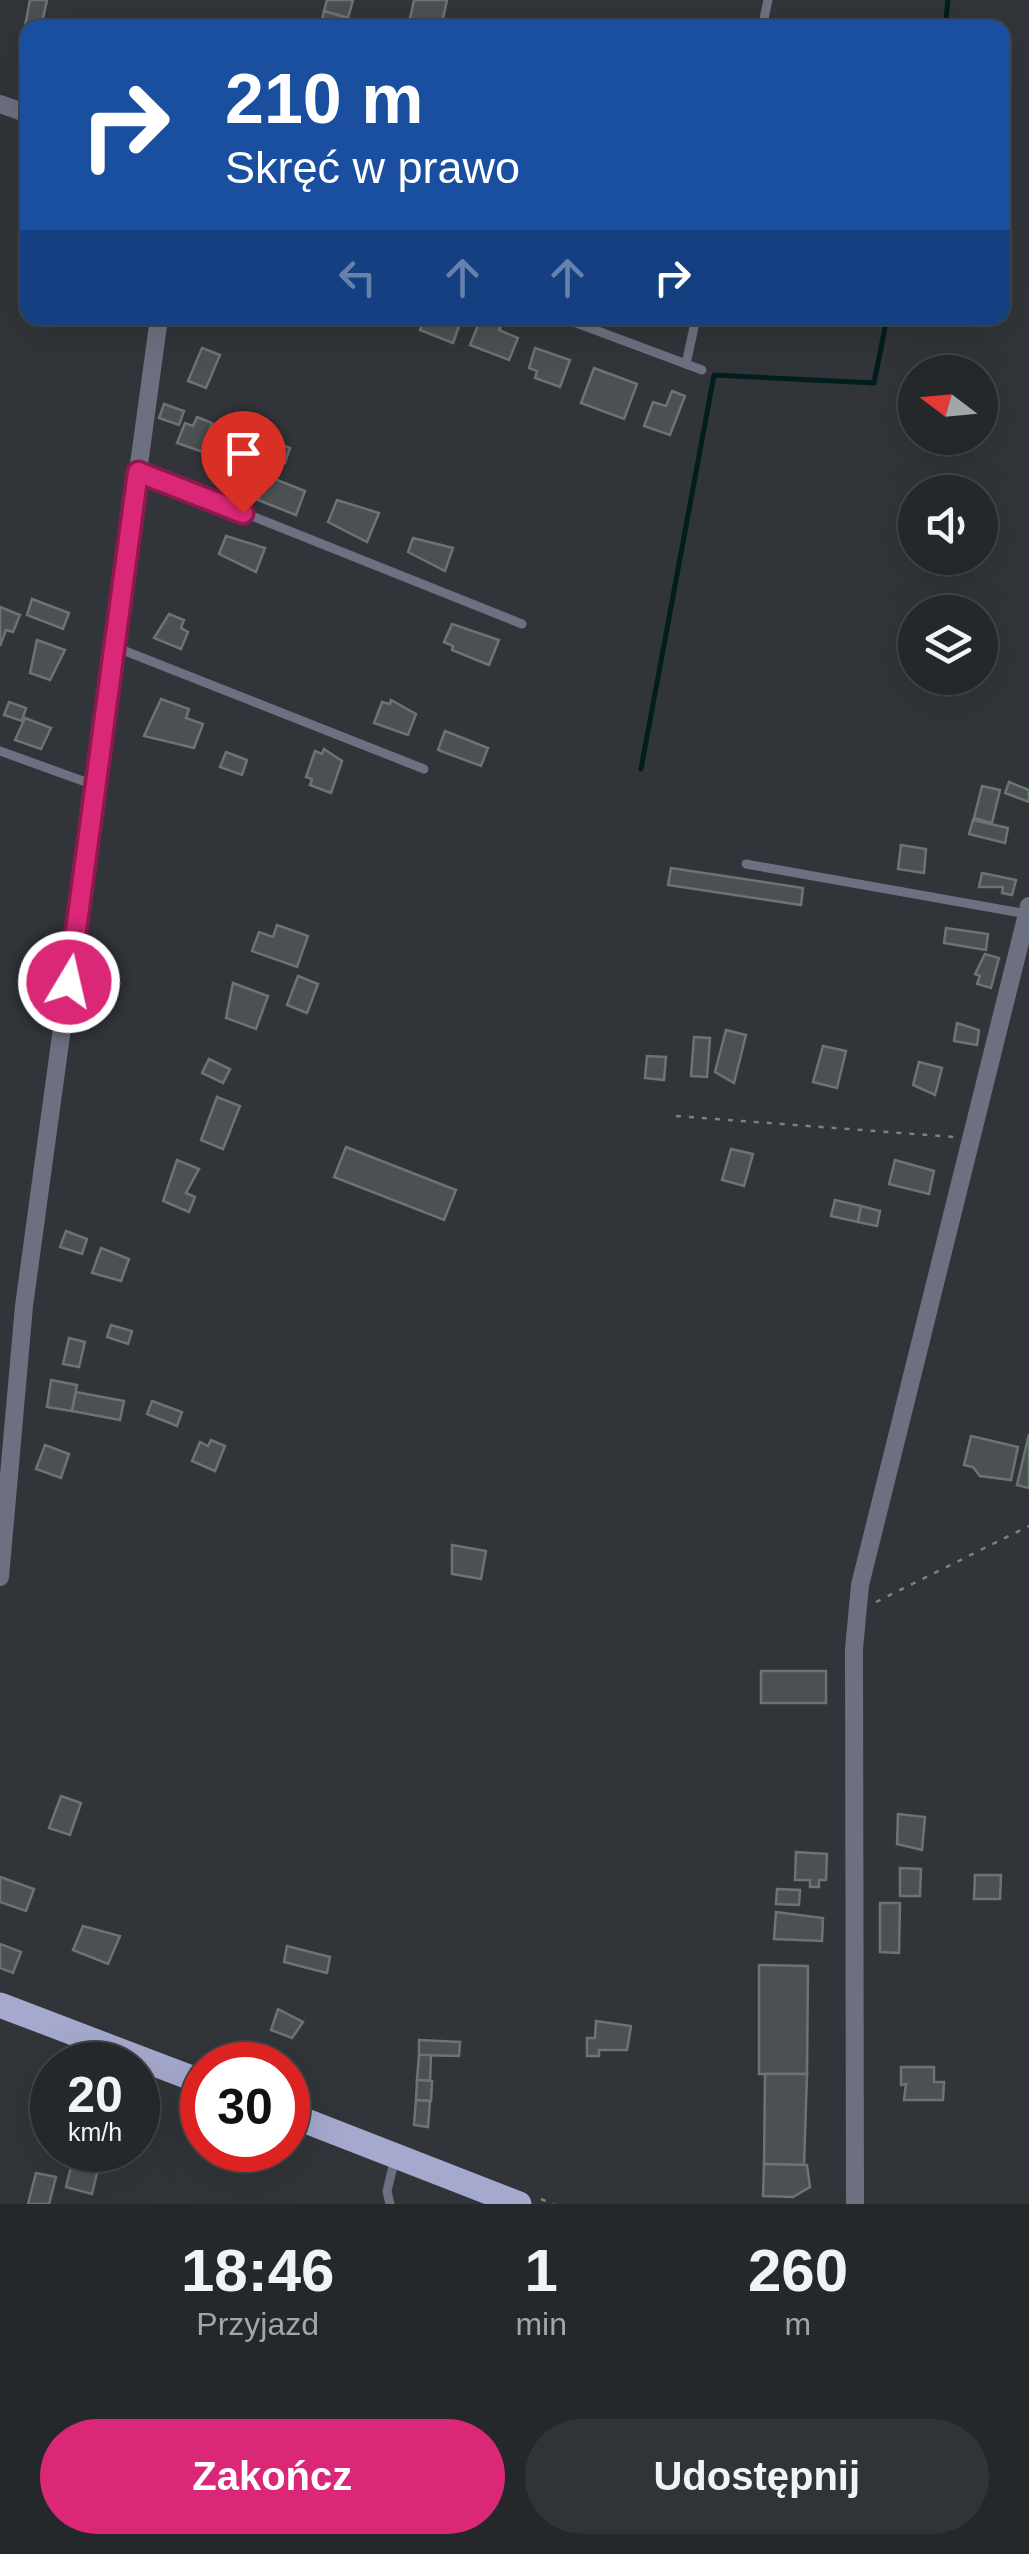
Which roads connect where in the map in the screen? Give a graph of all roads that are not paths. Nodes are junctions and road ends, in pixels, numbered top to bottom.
1 (158, 325) edge
2 (582, 325) edge
3 (694, 325) edge
4 (686, 364) junction
5 (702, 370) dead end
6 (138, 472) junction
7 (522, 624) dead end
8 (115, 647) junction
9 (0, 752) edge
10 (424, 769) dead end
11 (96, 786) junction
12 (746, 864) dead end
13 (1028, 910) edge
14 (0, 1575) edge
15 (0, 2005) edge
16 (180, 2074) edge
17 (310, 2122) edge
18 (395, 2155) junction
19 (390, 2204) edge
20 (519, 2204) edge
21 (855, 2204) edge

1 - 6 street
2 - 4 lane
3 - 4 lane
4 - 5 lane
6 - 7 lane
6 - 8 street
8 - 10 lane
8 - 11 street
9 - 11 lane
11 - 14 street
12 - 13 lane
13 - 21 street
15 - 16 main road
17 - 18 main road
18 - 19 lane
18 - 20 main road

